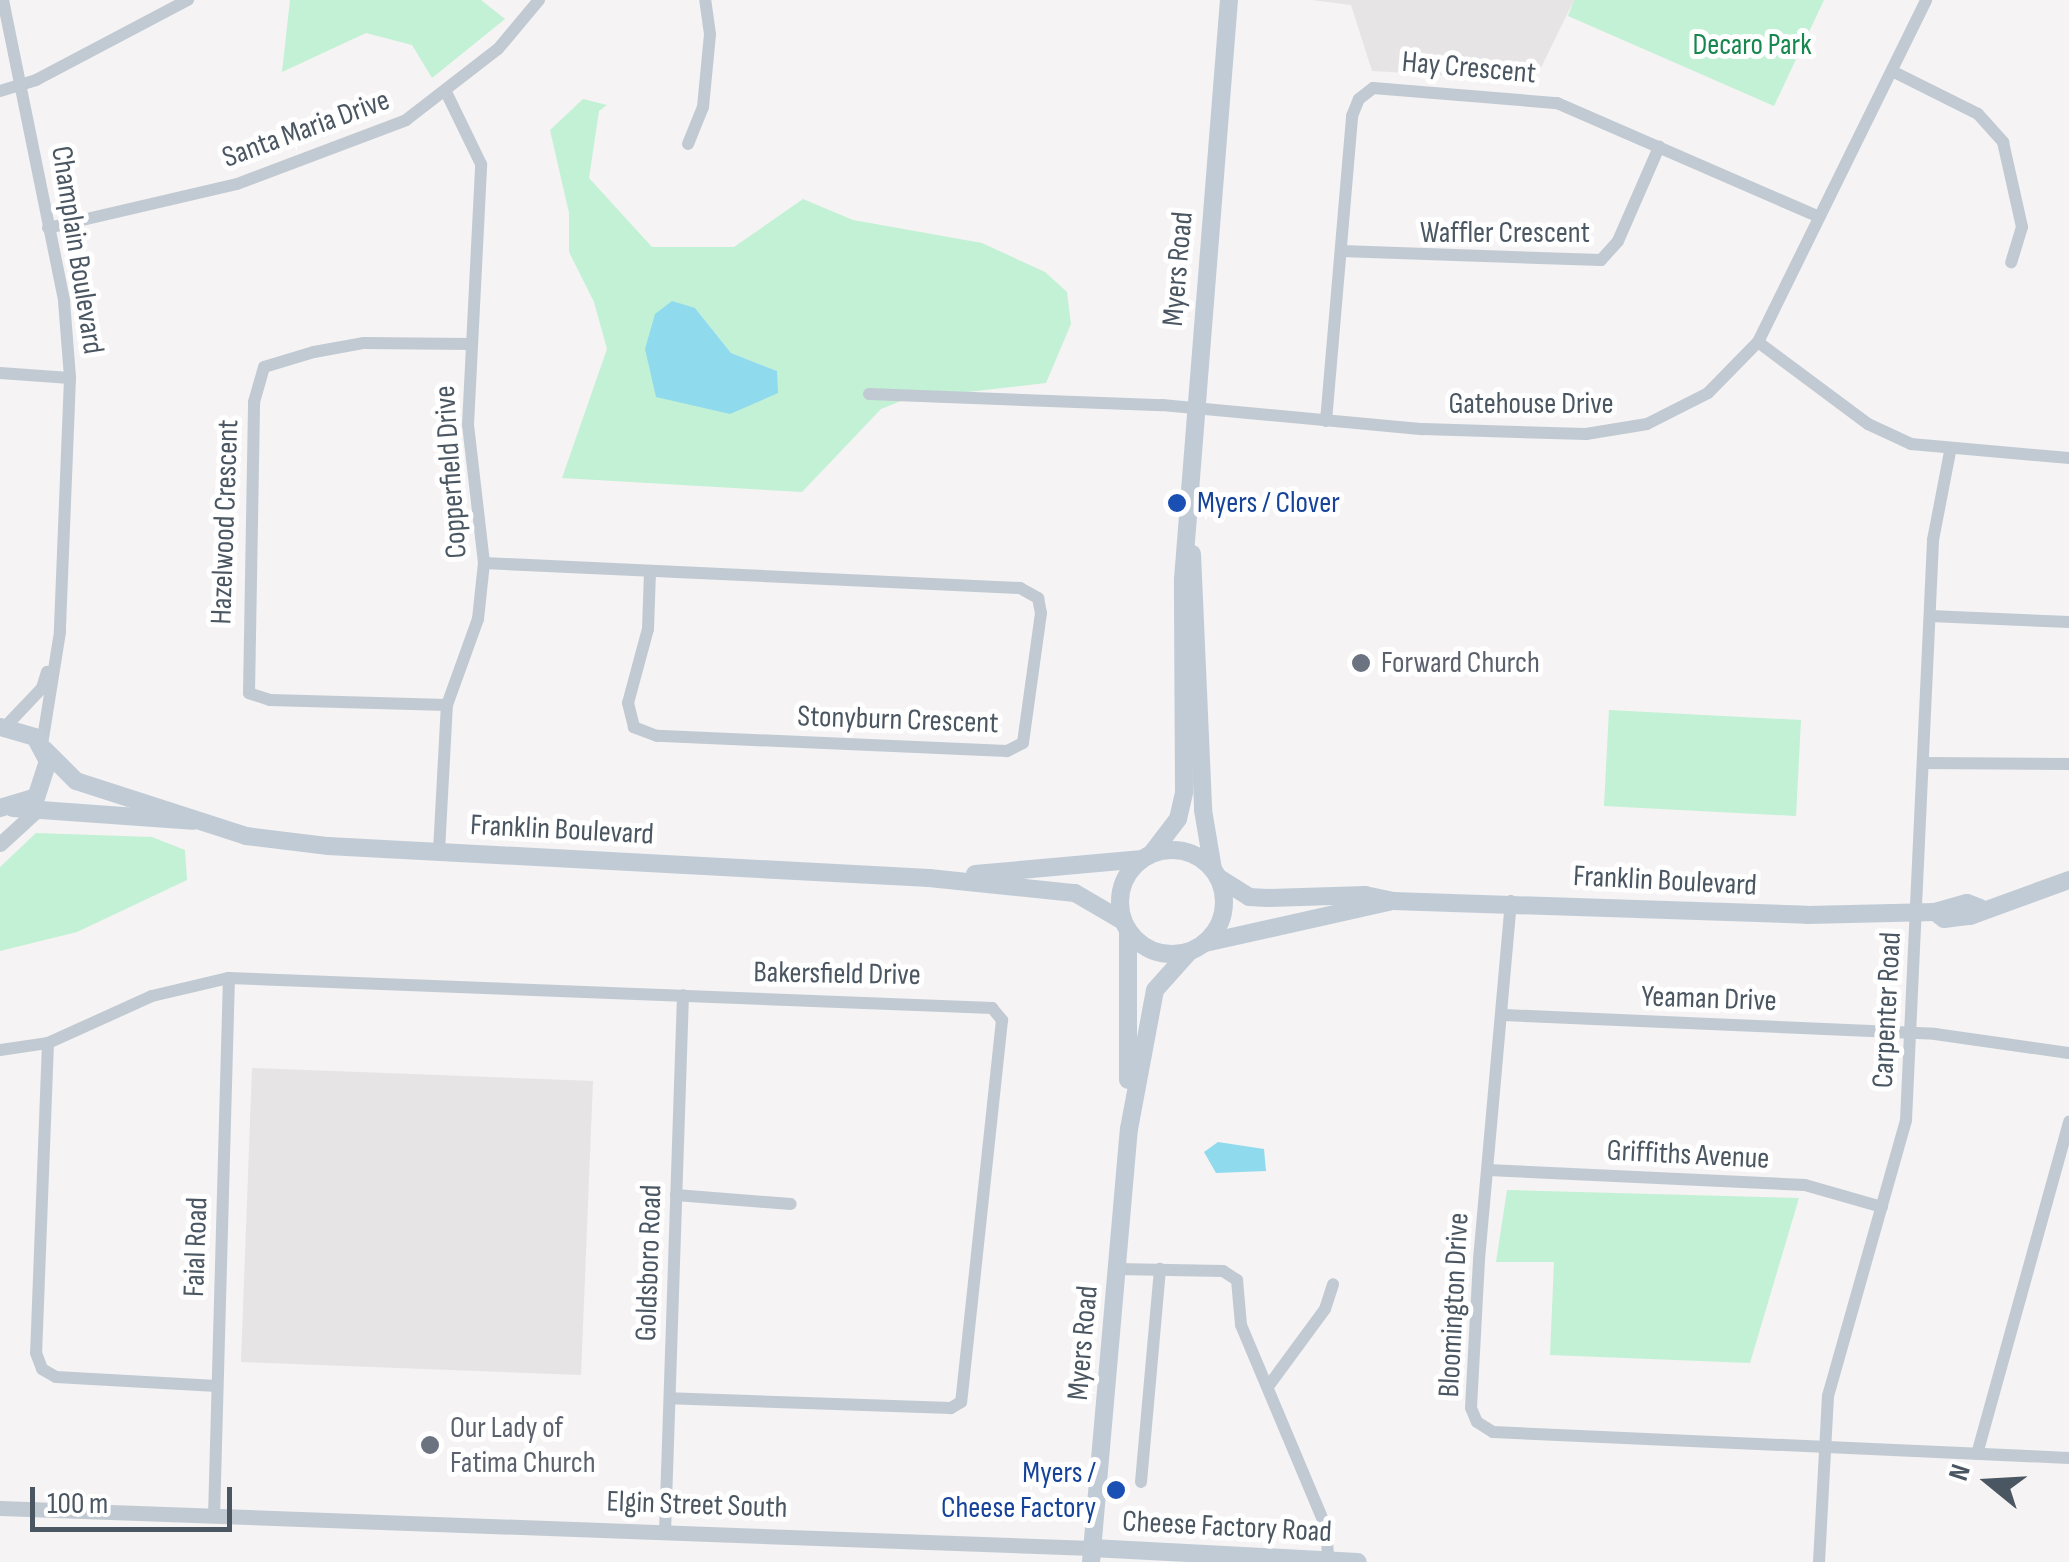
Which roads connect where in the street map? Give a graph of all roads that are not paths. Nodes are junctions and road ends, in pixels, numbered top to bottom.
1 (3, 0) edge
2 (188, 0) edge
3 (539, 0) edge
4 (705, 0) edge
5 (1229, 0) edge
6 (1926, 0) edge
7 (1892, 71) junction
8 (21, 87) junction
9 (0, 91) edge
10 (448, 94) junction
11 (688, 144) dead end
12 (1659, 146) junction
13 (1818, 218) junction
14 (48, 228) junction
15 (1341, 252) junction
16 (2011, 262) dead end
17 (1758, 342) junction
18 (472, 344) junction
19 (0, 373) edge
20 (70, 378) junction
21 (869, 394) dead end
22 (1194, 407) junction
23 (1326, 421) junction
24 (1950, 452) junction
25 (2069, 458) edge
26 (1190, 543) junction
27 (484, 564) junction
28 (650, 572) junction
29 (1930, 616) junction
30 (2069, 622) edge
31 (60, 632) junction
32 (447, 704) junction
33 (2, 727) edge
34 (43, 747) junction
35 (1924, 763) junction
36 (2069, 764) edge
37 (37, 810) junction
38 (4, 812) edge
39 (193, 821) junction
40 (0, 844) edge
41 (438, 851) junction
42 (1147, 856) junction
43 (1216, 873) junction
44 (930, 878) junction
45 (2069, 880) edge
46 (1393, 901) junction
47 (1511, 902) junction
48 (1926, 912) junction
49 (1126, 926) junction
50 (1197, 948) junction
51 (229, 978) junction
52 (683, 995) junction
53 (1504, 1015) junction
54 (1912, 1032) junction
55 (48, 1043) junction
56 (0, 1050) edge
57 (2069, 1053) edge
58 (2069, 1122) edge
59 (1129, 1129) junction
60 (1488, 1170) junction
61 (676, 1195) junction
62 (791, 1204) dead end
63 (1882, 1207) junction
64 (1117, 1268) junction
65 (1160, 1269) junction
66 (1333, 1284) dead end
67 (1270, 1384) junction
68 (217, 1386) junction
69 (670, 1398) junction
70 (1824, 1446) junction
71 (1978, 1454) junction
72 (2069, 1458) edge
73 (1141, 1482) dead end
74 (0, 1508) edge
75 (214, 1517) junction
76 (666, 1532) junction
77 (1092, 1555) edge
78 (1328, 1559) junction
79 (1358, 1562) edge
80 (1819, 1562) edge

1 - 8 street, Champlain Boulevard
2 - 8 street
3 - 10 street, Santa Maria Drive
4 - 11 street
5 - 22 main road, Myers Road
6 - 7 street, Gatehouse Drive
7 - 13 street, Gatehouse Drive
7 - 16 street
8 - 9 street
8 - 14 street, Champlain Boulevard
10 - 14 street, Santa Maria Drive
10 - 18 street, Copperfield Drive
12 - 13 street, Hay Crescent
12 - 15 street, Waffler Crescent
12 - 15 street, Hay Crescent
13 - 17 street, Gatehouse Drive
14 - 20 street, Champlain Boulevard
15 - 23 street, Hay Crescent
17 - 23 street, Gatehouse Drive
17 - 24 street
18 - 27 street, Copperfield Drive
18 - 32 street, Hazelwood Crescent
19 - 20 street
20 - 31 street, Champlain Boulevard
21 - 22 street, Gatehouse Drive
22 - 23 street, Gatehouse Drive
22 - 26 main road, Myers Road
24 - 25 street
24 - 29 street, Carpenter Road
26 - 42 main road, Myers Road
26 - 43 main road, Myers Road
27 - 28 street, Stonyburn Crescent
27 - 32 street, Copperfield Drive
28 - 28 street, Stonyburn Crescent
29 - 30 street
29 - 35 street, Carpenter Road
31 - 33 street, Champlain Boulevard
31 - 34 street, Champlain Boulevard
32 - 41 street, Copperfield Drive
33 - 34 main road, Franklin Boulevard
34 - 38 main road
34 - 39 main road, Franklin Boulevard
35 - 36 street
35 - 48 street, Carpenter Road
37 - 38 main road, Franklin Boulevard
37 - 39 main road, Franklin Boulevard
37 - 40 street
39 - 41 main road, Franklin Boulevard
41 - 44 main road, Franklin Boulevard
42 - 43 main road
42 - 44 main road, Franklin Boulevard
42 - 49 main road
43 - 46 main road, Franklin Boulevard
43 - 50 main road
44 - 49 main road, Franklin Boulevard
45 - 48 main road, Franklin Boulevard
46 - 47 main road, Franklin Boulevard
46 - 50 main road, Franklin Boulevard
47 - 48 main road, Franklin Boulevard
47 - 53 street, Bloomington Drive
48 - 54 street, Carpenter Road
49 - 50 main road
49 - 59 main road, Myers Road
50 - 59 main road, Myers Road
51 - 52 street, Bakersfield Drive
51 - 55 street, Bakersfield Drive
51 - 68 street, Faial Road
52 - 61 street, Goldsboro Road
52 - 69 street, Bakersfield Drive
53 - 54 street, Yeaman Drive
53 - 60 street, Bloomington Drive
54 - 57 street, Yeaman Drive
54 - 63 street, Carpenter Road
55 - 56 street, Bakersfield Drive
55 - 68 street
58 - 71 street
59 - 64 main road, Myers Road
60 - 63 street, Griffiths Avenue
60 - 70 street, Bloomington Drive
61 - 62 street
61 - 69 street, Goldsboro Road
63 - 70 street, Carpenter Road
64 - 65 street
64 - 77 main road, Myers Road
65 - 67 street
65 - 73 street
66 - 67 street
67 - 78 street
68 - 75 street, Faial Road
69 - 76 street, Goldsboro Road
70 - 71 street
70 - 80 street, Carpenter Road
71 - 72 street
74 - 75 street, Elgin Street South
75 - 76 street, Elgin Street South
76 - 77 street, Elgin Street South
77 - 78 main road, Cheese Factory Road
78 - 79 main road, Cheese Factory Road

